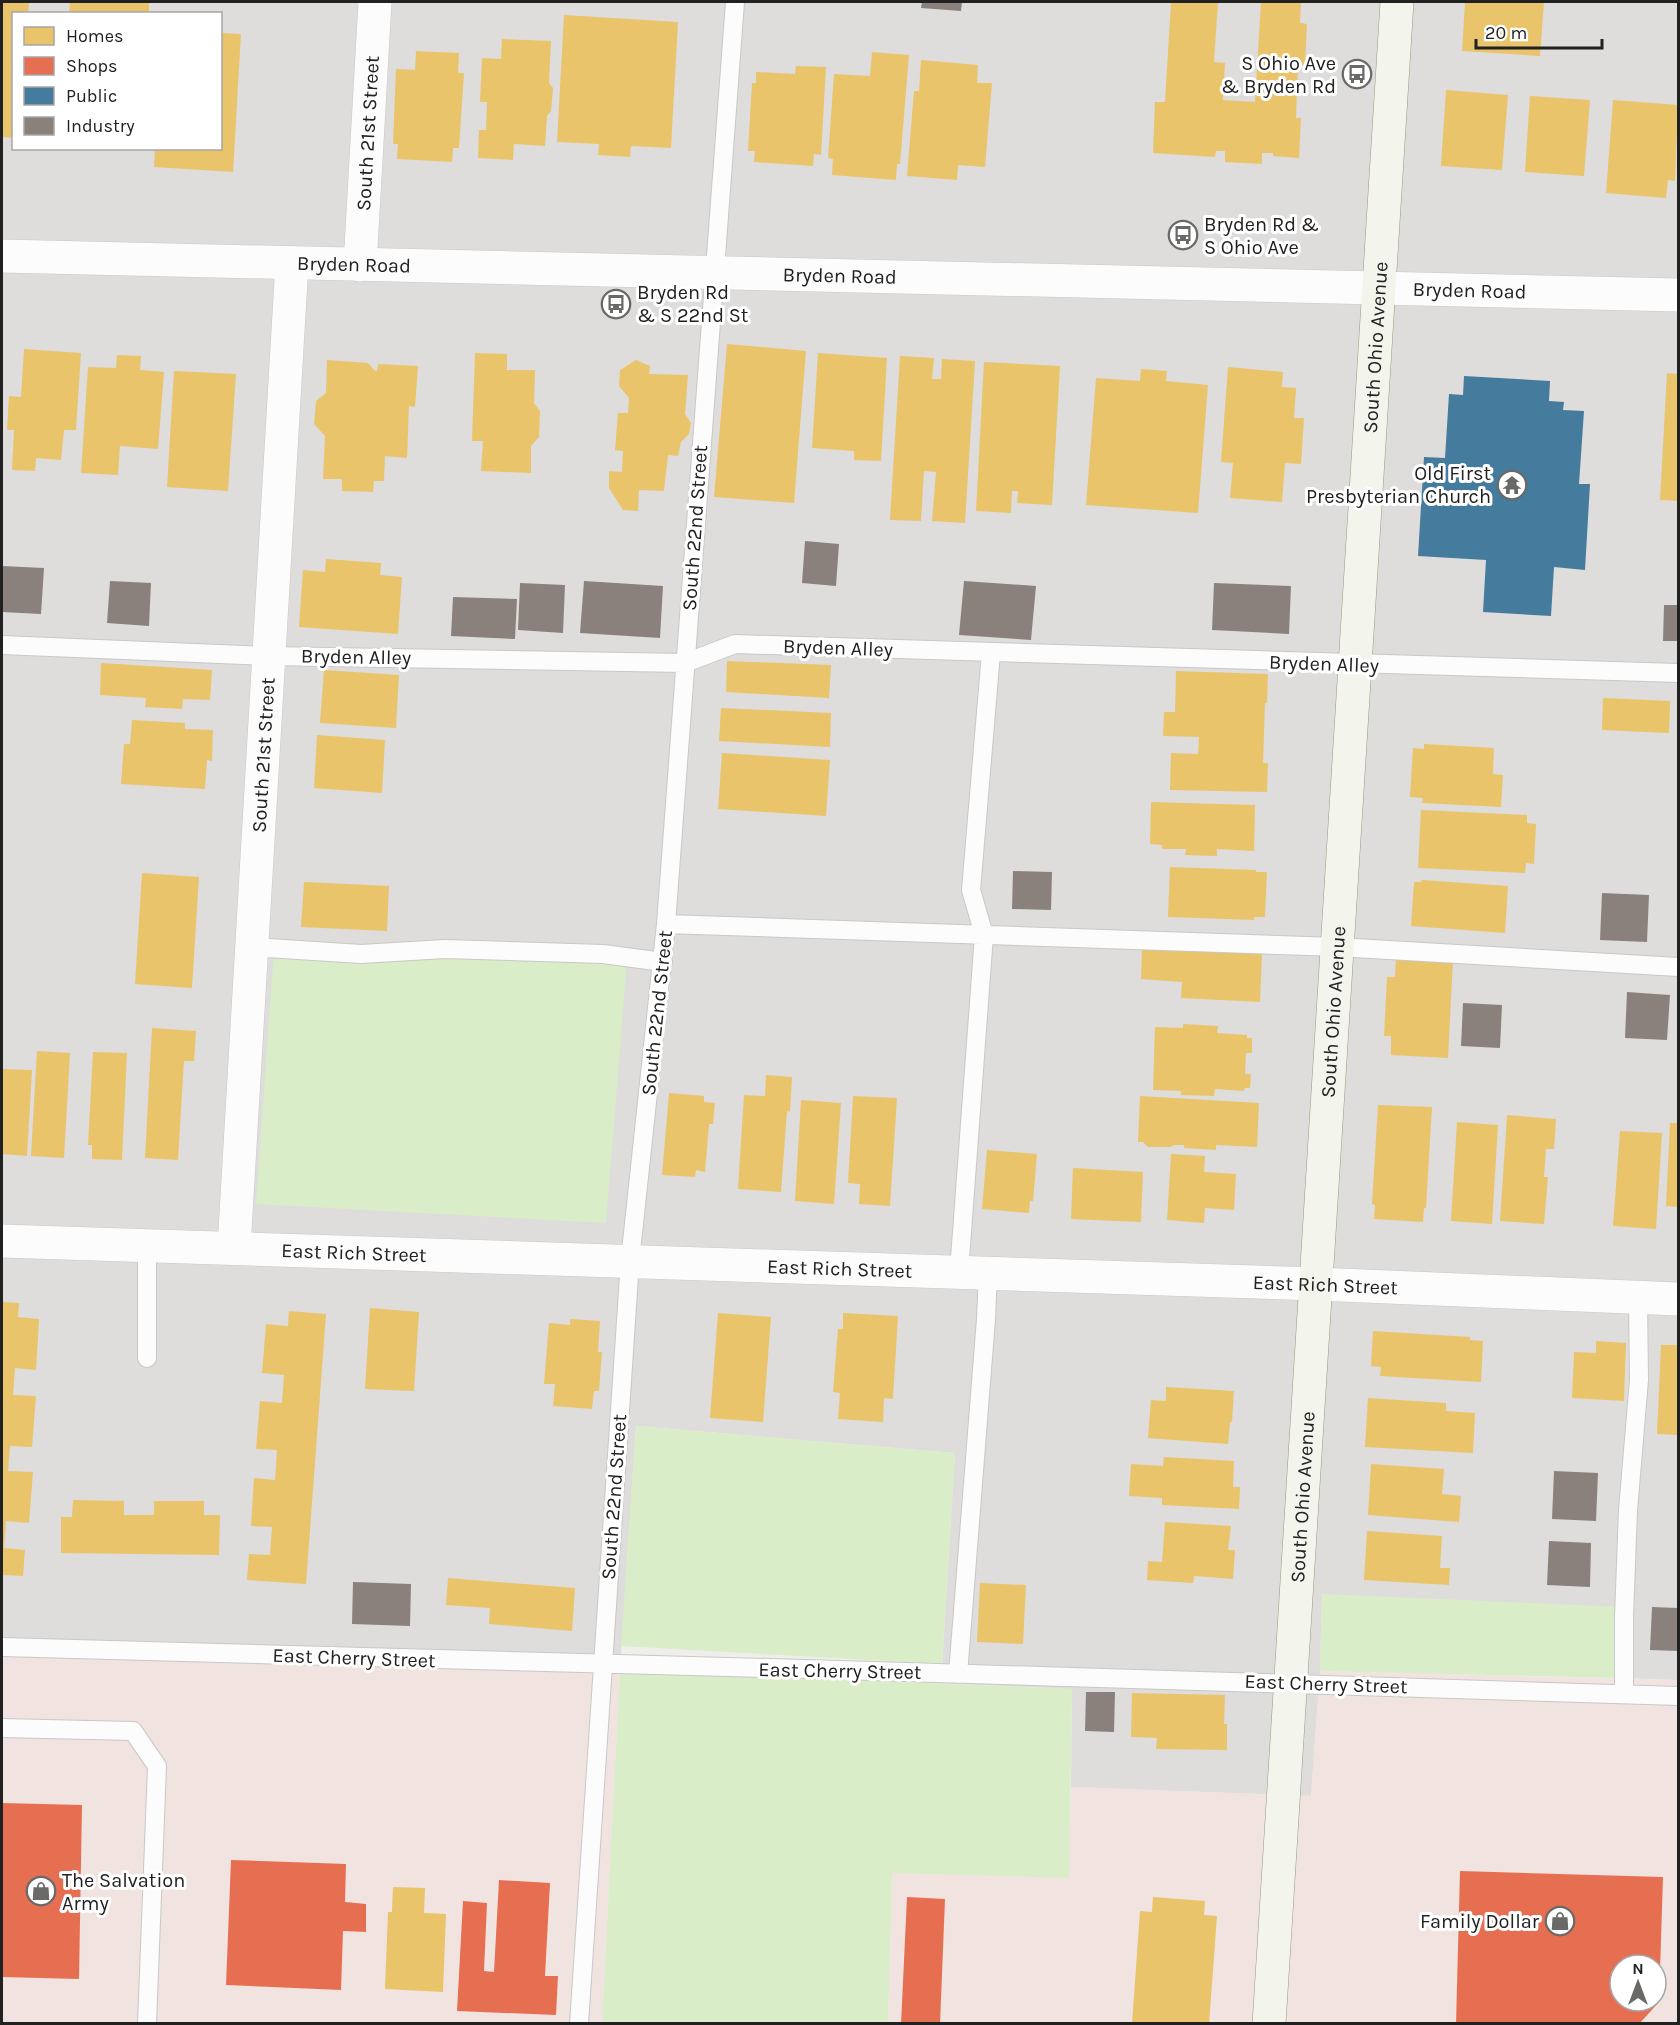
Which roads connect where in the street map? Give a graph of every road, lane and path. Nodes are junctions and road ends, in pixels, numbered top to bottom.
1 (375, 2) edge
2 (735, 2) edge
3 (1397, 2) edge
4 (2, 256) edge
5 (292, 263) junction
6 (360, 265) junction
7 (714, 272) junction
8 (1379, 288) junction
9 (1678, 295) edge
10 (2, 645) edge
11 (991, 653) junction
12 (269, 656) junction
13 (685, 663) junction
14 (1355, 665) junction
15 (1678, 674) edge
16 (666, 924) junction
17 (984, 935) junction
18 (252, 947) junction
19 (1337, 947) junction
20 (663, 962) junction
21 (1678, 967) edge
22 (2, 1241) edge
23 (147, 1245) junction
24 (234, 1248) junction
25 (630, 1261) junction
26 (973, 1272) junction
27 (1316, 1284) junction
28 (1638, 1297) junction
29 (1678, 1299) edge
30 (147, 1358) dead end
31 (2, 1647) edge
32 (602, 1665) junction
33 (958, 1674) junction
34 (1290, 1682) junction
35 (1624, 1694) junction
36 (1678, 1696) edge
37 (2, 1728) edge
38 (147, 2024) edge
39 (579, 2024) edge
40 (1269, 2024) edge

1 - 6 street, South 21st Street
2 - 7 lane, South 22nd Street
3 - 8 street, South Ohio Avenue
4 - 5 street, Bryden Road
5 - 6 street, Bryden Road
5 - 12 street, South 21st Street
6 - 7 street, Bryden Road
7 - 8 street, Bryden Road
7 - 13 lane, South 22nd Street
8 - 9 street, Bryden Road
8 - 14 street, South Ohio Avenue
10 - 12 lane, Bryden Alley
11 - 13 lane, Bryden Alley
11 - 14 lane, Bryden Alley
11 - 17 lane
12 - 13 lane, Bryden Alley
12 - 18 street, South 21st Street
13 - 16 lane, South 22nd Street
14 - 15 lane, Bryden Alley
14 - 19 street, South Ohio Avenue
16 - 17 lane
16 - 20 lane, South 22nd Street
17 - 19 lane
17 - 26 lane
18 - 20 lane
18 - 24 street, South 21st Street
19 - 21 lane
19 - 27 street, South Ohio Avenue
20 - 25 lane, South 22nd Street
22 - 23 street, East Rich Street
23 - 24 street, East Rich Street
23 - 30 lane
24 - 25 street, East Rich Street
25 - 26 street, East Rich Street
25 - 32 lane, South 22nd Street
26 - 27 street, East Rich Street
26 - 33 lane
27 - 28 street, East Rich Street
27 - 34 street, South Ohio Avenue
28 - 29 street, East Rich Street
28 - 35 lane
31 - 32 lane, East Cherry Street
32 - 33 lane, East Cherry Street
32 - 39 lane, South 22nd Street
33 - 34 lane, East Cherry Street
34 - 35 lane, East Cherry Street
34 - 40 street, South Ohio Avenue
35 - 36 lane, East Cherry Street
37 - 38 lane

